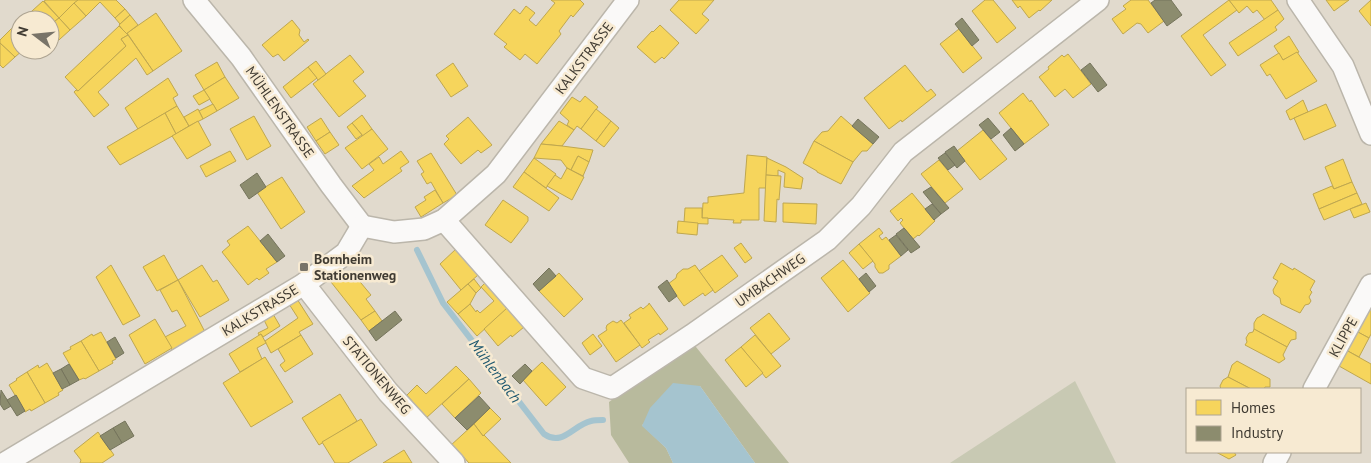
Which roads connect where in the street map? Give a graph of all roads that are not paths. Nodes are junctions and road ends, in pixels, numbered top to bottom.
1 (194, 0) edge
2 (628, 0) edge
3 (1098, 0) edge
4 (1298, 0) edge
5 (1371, 134) edge
6 (444, 220) junction
7 (362, 226) junction
8 (304, 284) junction
9 (1371, 286) edge
10 (1315, 388) edge
11 (5, 463) edge
12 (454, 463) edge

1 - 7 street, MÜHLENSTRASSE
2 - 6 street, KALKSTRASSE
3 - 6 street, UMBACHWEG
4 - 5 street
6 - 7 street, KALKSTRASSE
7 - 8 street, KALKSTRASSE
8 - 11 street, KALKSTRASSE
8 - 12 street, STATIONENWEG
9 - 10 street, KLIPPE

